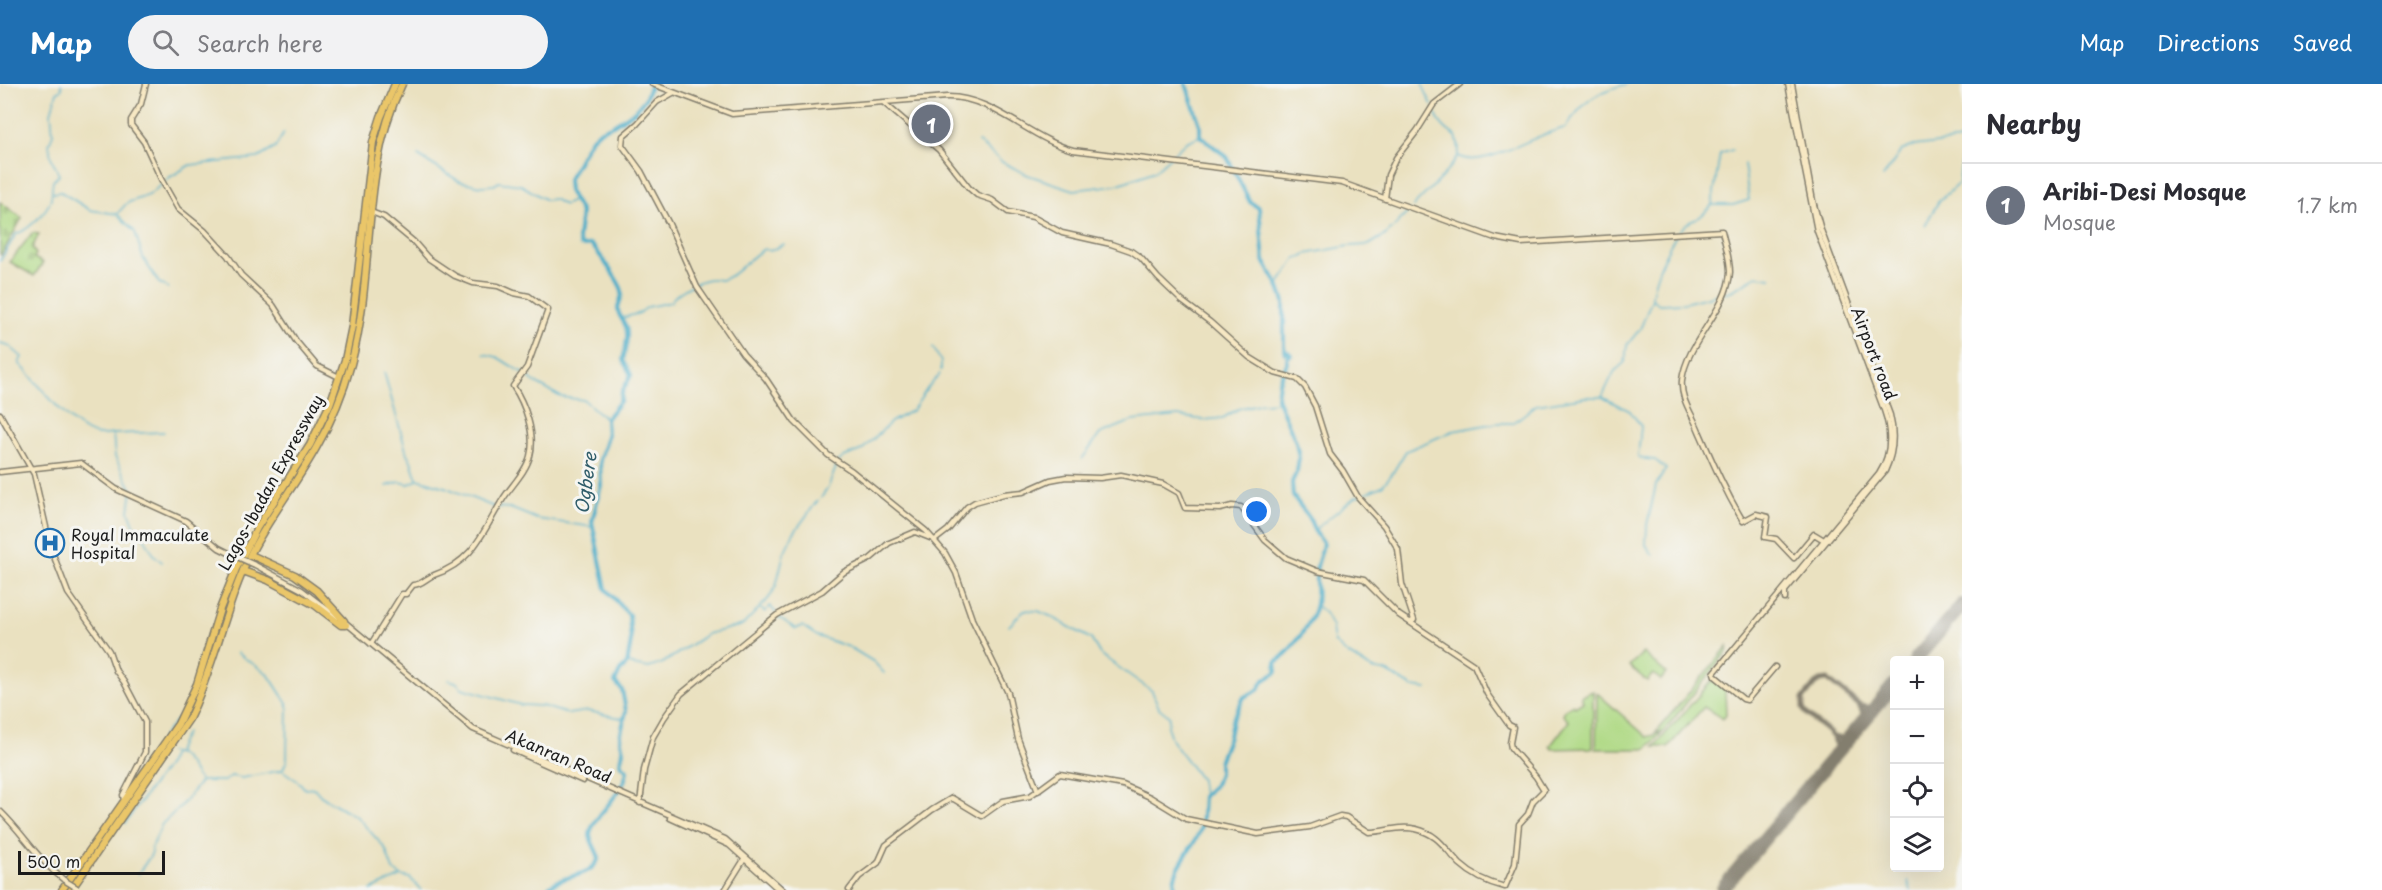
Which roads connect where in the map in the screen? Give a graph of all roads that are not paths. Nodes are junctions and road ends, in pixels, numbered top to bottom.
1 (146, 84) edge
2 (394, 84) edge
3 (402, 84) edge
4 (1460, 84) edge
5 (1790, 84) edge
6 (654, 85) edge
7 (673, 92) junction
8 (884, 103) junction
9 (1385, 199) junction
10 (371, 212) junction
11 (340, 378) junction
12 (0, 414) edge
13 (31, 469) junction
14 (0, 472) edge
15 (1867, 491) junction
16 (935, 540) junction
17 (1824, 540) junction
18 (251, 555) junction
19 (1811, 558) junction
20 (243, 571) junction
21 (1775, 598) junction
22 (343, 621) junction
23 (1410, 622) junction
24 (371, 644) junction
25 (1776, 667) dead end
26 (410, 679) junction
27 (1038, 790) junction
28 (616, 793) junction
29 (124, 802) junction
30 (640, 802) junction
31 (0, 811) edge
32 (745, 858) junction
33 (753, 864) junction
34 (76, 889) edge
35 (62, 890) edge
36 (725, 890) edge
37 (781, 890) edge
38 (849, 890) edge

1 - 11 street
2 - 11 highway, Lagos-Ibadan Expressway
3 - 10 highway, Lagos-Ibadan Expressway
4 - 9 street
5 - 15 street, Airport road
6 - 7 street
7 - 8 street
7 - 16 street
8 - 9 street
8 - 23 street
9 - 17 street
10 - 18 highway, Lagos-Ibadan Expressway
10 - 24 street
11 - 29 highway, Lagos-Ibadan Expressway
12 - 13 street
13 - 14 street, Akanran Road
13 - 22 street, Akanran Road, bridge
13 - 29 street
15 - 17 street, Airport road
15 - 19 street, Airport road
16 - 23 street
16 - 27 street
16 - 30 street
17 - 19 street, Airport road
18 - 20 highway, Lagos-Ibadan Expressway
18 - 22 highway
19 - 21 street, Airport road
19 - 21 street, Airport road
20 - 22 highway
20 - 34 highway, Lagos-Ibadan Expressway
21 - 25 street, Airport road
22 - 24 street, Akanran Road
22 - 26 street, Akanran Road
23 - 27 street
24 - 26 street, Akanran Road
26 - 28 street, Akanran Road
27 - 38 street
28 - 30 street, Akanran Road
28 - 32 street, Akanran Road
29 - 35 highway, Lagos-Ibadan Expressway
30 - 33 street, Akanran Road
31 - 34 street, bridge
32 - 33 street, Akanran Road
32 - 36 street
33 - 37 street, Akanran Road

